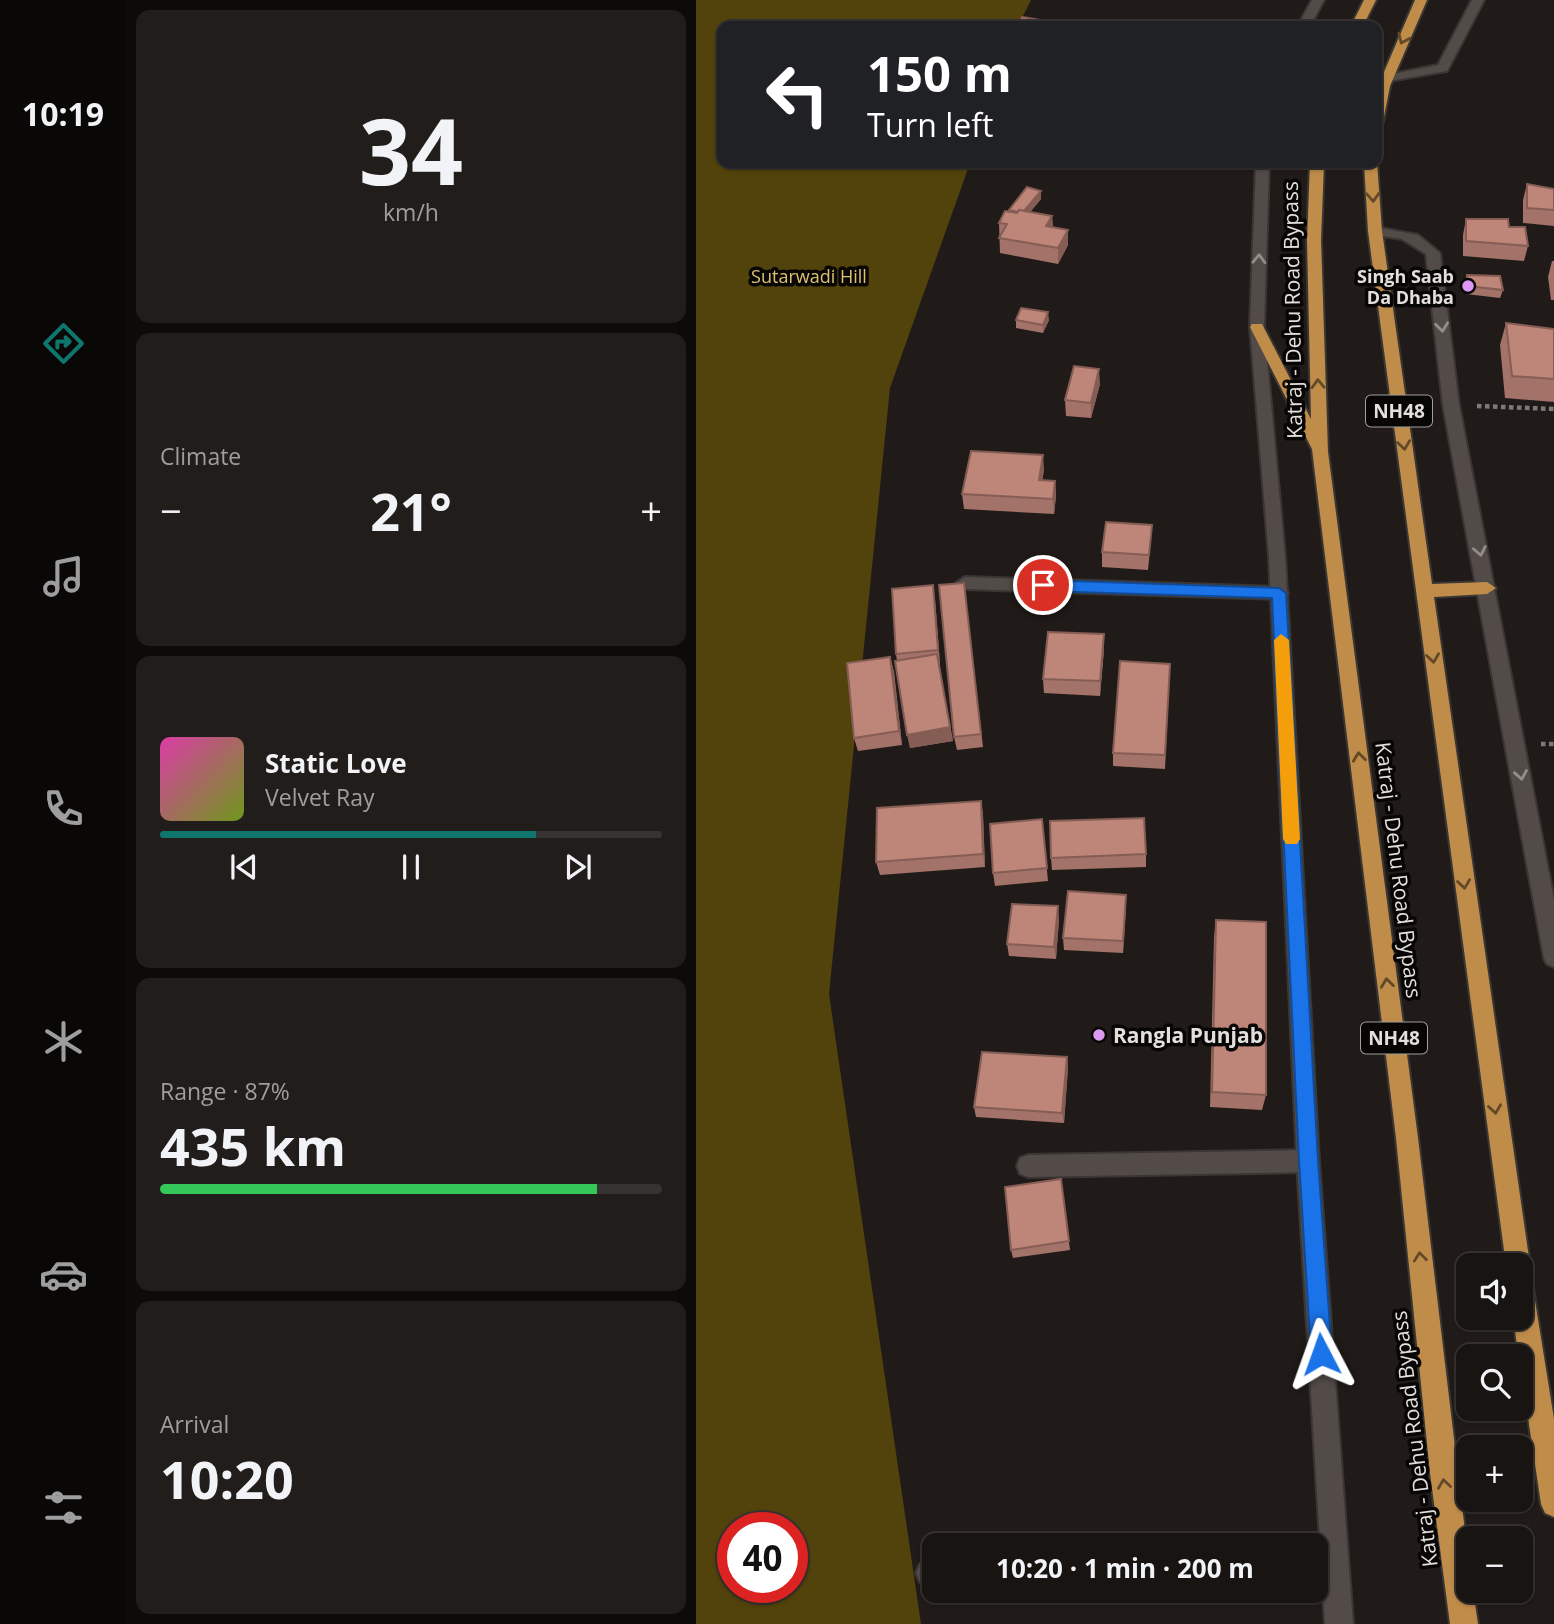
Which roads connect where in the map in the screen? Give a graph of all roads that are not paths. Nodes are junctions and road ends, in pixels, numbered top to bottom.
1 (1318, 0) edge
2 (1370, 0) edge
3 (1421, 0) edge
4 (1478, 0) edge
5 (1307, 21) edge
6 (1360, 21) edge
7 (1387, 79) junction
8 (1382, 100) edge
9 (1262, 168) edge
10 (1317, 168) edge
11 (1371, 168) edge
12 (1375, 231) junction
13 (1257, 327) junction
14 (1320, 452) junction
15 (965, 583) edge
16 (1487, 588) junction
17 (1423, 591) junction
18 (1279, 593) junction
19 (1554, 958) edge
20 (1308, 1161) junction
21 (1028, 1166) dead end
22 (1516, 1253) edge
23 (1527, 1330) edge
24 (1554, 1503) edge
25 (1324, 1533) edge
26 (1328, 1564) edge
27 (1339, 1624) edge
28 (1464, 1624) edge

1 - 5 street
2 - 6 highway
3 -> 7 highway
4 - 7 street
7 - 8 highway
13 -> 9 street
14 -> 10 highway, Katraj - Dehu Road Bypass / NH48
11 -> 12 highway, NH48
12 -> 16 street
12 -> 17 highway, NH48
13 - 14 highway
13 - 18 street
28 -> 14 highway, Katraj - Dehu Road Bypass / NH48
15 - 18 street
16 - 17 highway
16 -> 19 street
17 -> 22 highway, NH48
18 - 20 street
20 - 21 street
20 - 25 street
23 - 24 highway
26 - 27 street

